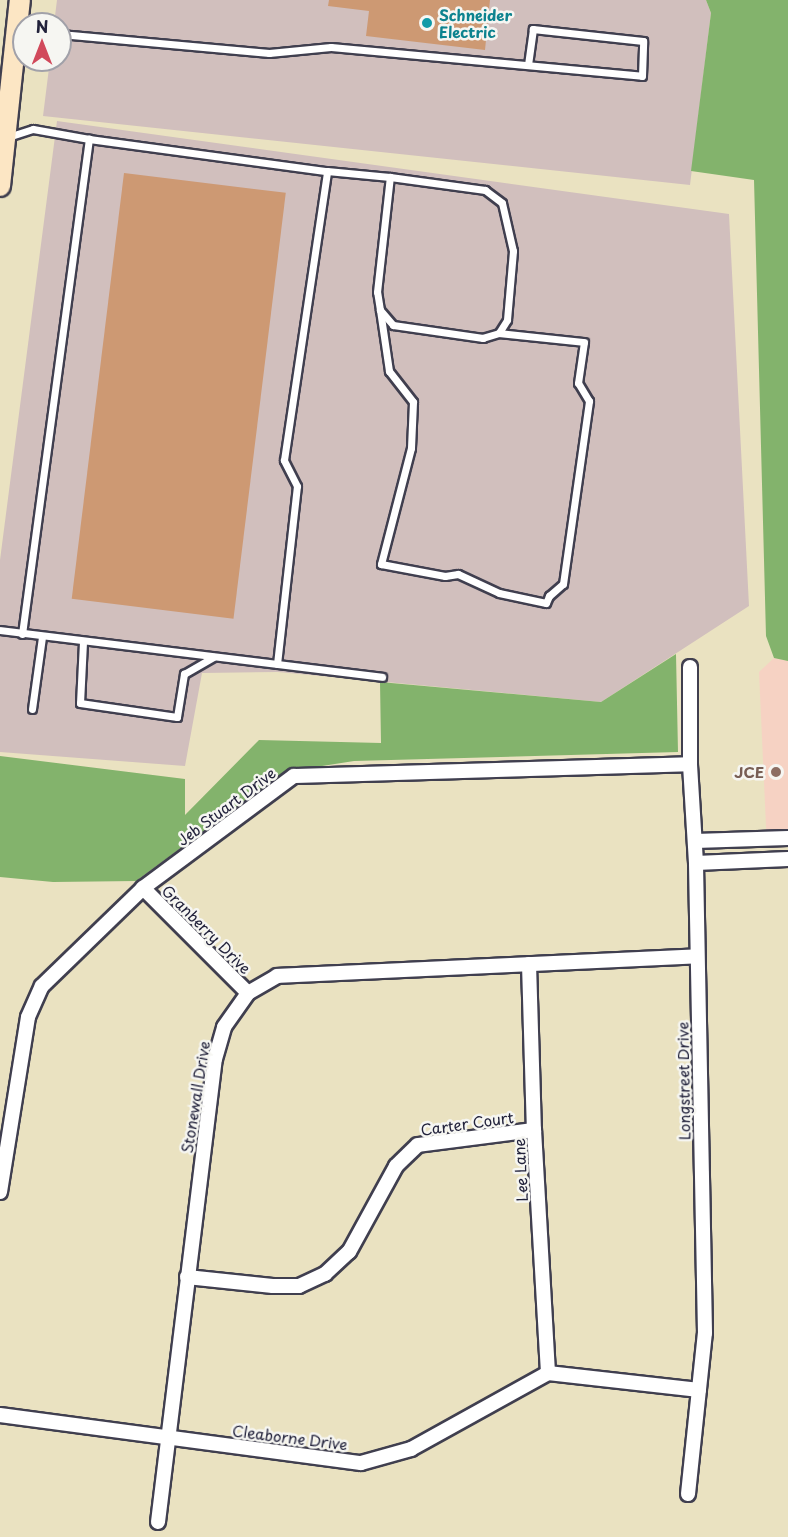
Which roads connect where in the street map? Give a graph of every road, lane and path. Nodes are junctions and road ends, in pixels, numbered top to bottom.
1 (72, 34) edge
2 (528, 64) junction
3 (15, 72) edge
4 (5, 138) junction
5 (89, 139) junction
6 (327, 171) junction
7 (390, 177) junction
8 (0, 186) edge
9 (380, 310) junction
10 (499, 333) junction
11 (0, 630) edge
12 (22, 634) junction
13 (42, 637) junction
14 (83, 642) junction
15 (213, 657) junction
16 (277, 664) junction
17 (690, 667) dead end
18 (382, 677) dead end
19 (32, 709) dead end
20 (690, 764) junction
21 (788, 838) edge
22 (695, 841) junction
23 (788, 859) edge
24 (696, 863) junction
25 (143, 888) junction
26 (697, 956) junction
27 (529, 964) junction
28 (248, 993) junction
29 (534, 1130) junction
30 (2, 1171) edge
31 (0, 1192) edge
32 (187, 1277) junction
33 (548, 1373) junction
34 (699, 1390) junction
35 (0, 1415) edge
36 (166, 1438) junction
37 (688, 1494) dead end
38 (158, 1522) dead end

1 - 2 lane
2 - 2 lane
3 - 4 main road
4 - 5 lane
4 - 8 main road
5 - 6 lane
5 - 12 lane
6 - 7 lane
6 - 16 lane
7 - 9 lane
7 - 10 lane
9 - 10 lane
9 - 10 lane
11 - 12 lane
12 - 13 lane
13 - 14 lane
13 - 19 lane
14 - 15 lane
14 - 15 lane
15 - 16 lane
16 - 18 lane
17 - 20 street, Longstreet Drive
20 - 22 street, Longstreet Drive
20 - 25 street, Jeb Stuart Drive
21 - 22 street
22 - 24 street, Longstreet Drive
23 - 24 street
24 - 26 street, Longstreet Drive
25 - 28 street, Granberry Drive
25 - 30 street, Jeb Stuart Drive
26 - 27 street, Stonewall Drive
26 - 34 street, Longstreet Drive
27 - 28 street, Stonewall Drive
27 - 29 street, Lee Lane
28 - 32 street, Stonewall Drive
29 - 32 street, Carter Court
29 - 33 street, Lee Lane
30 - 31 street, Jeb Stuart Drive
32 - 36 street, Stonewall Drive
33 - 34 street
33 - 36 street, Cleaborne Drive
34 - 37 street, Longstreet Drive
35 - 36 street, Cleaborne Drive
36 - 38 street, Stonewall Drive

